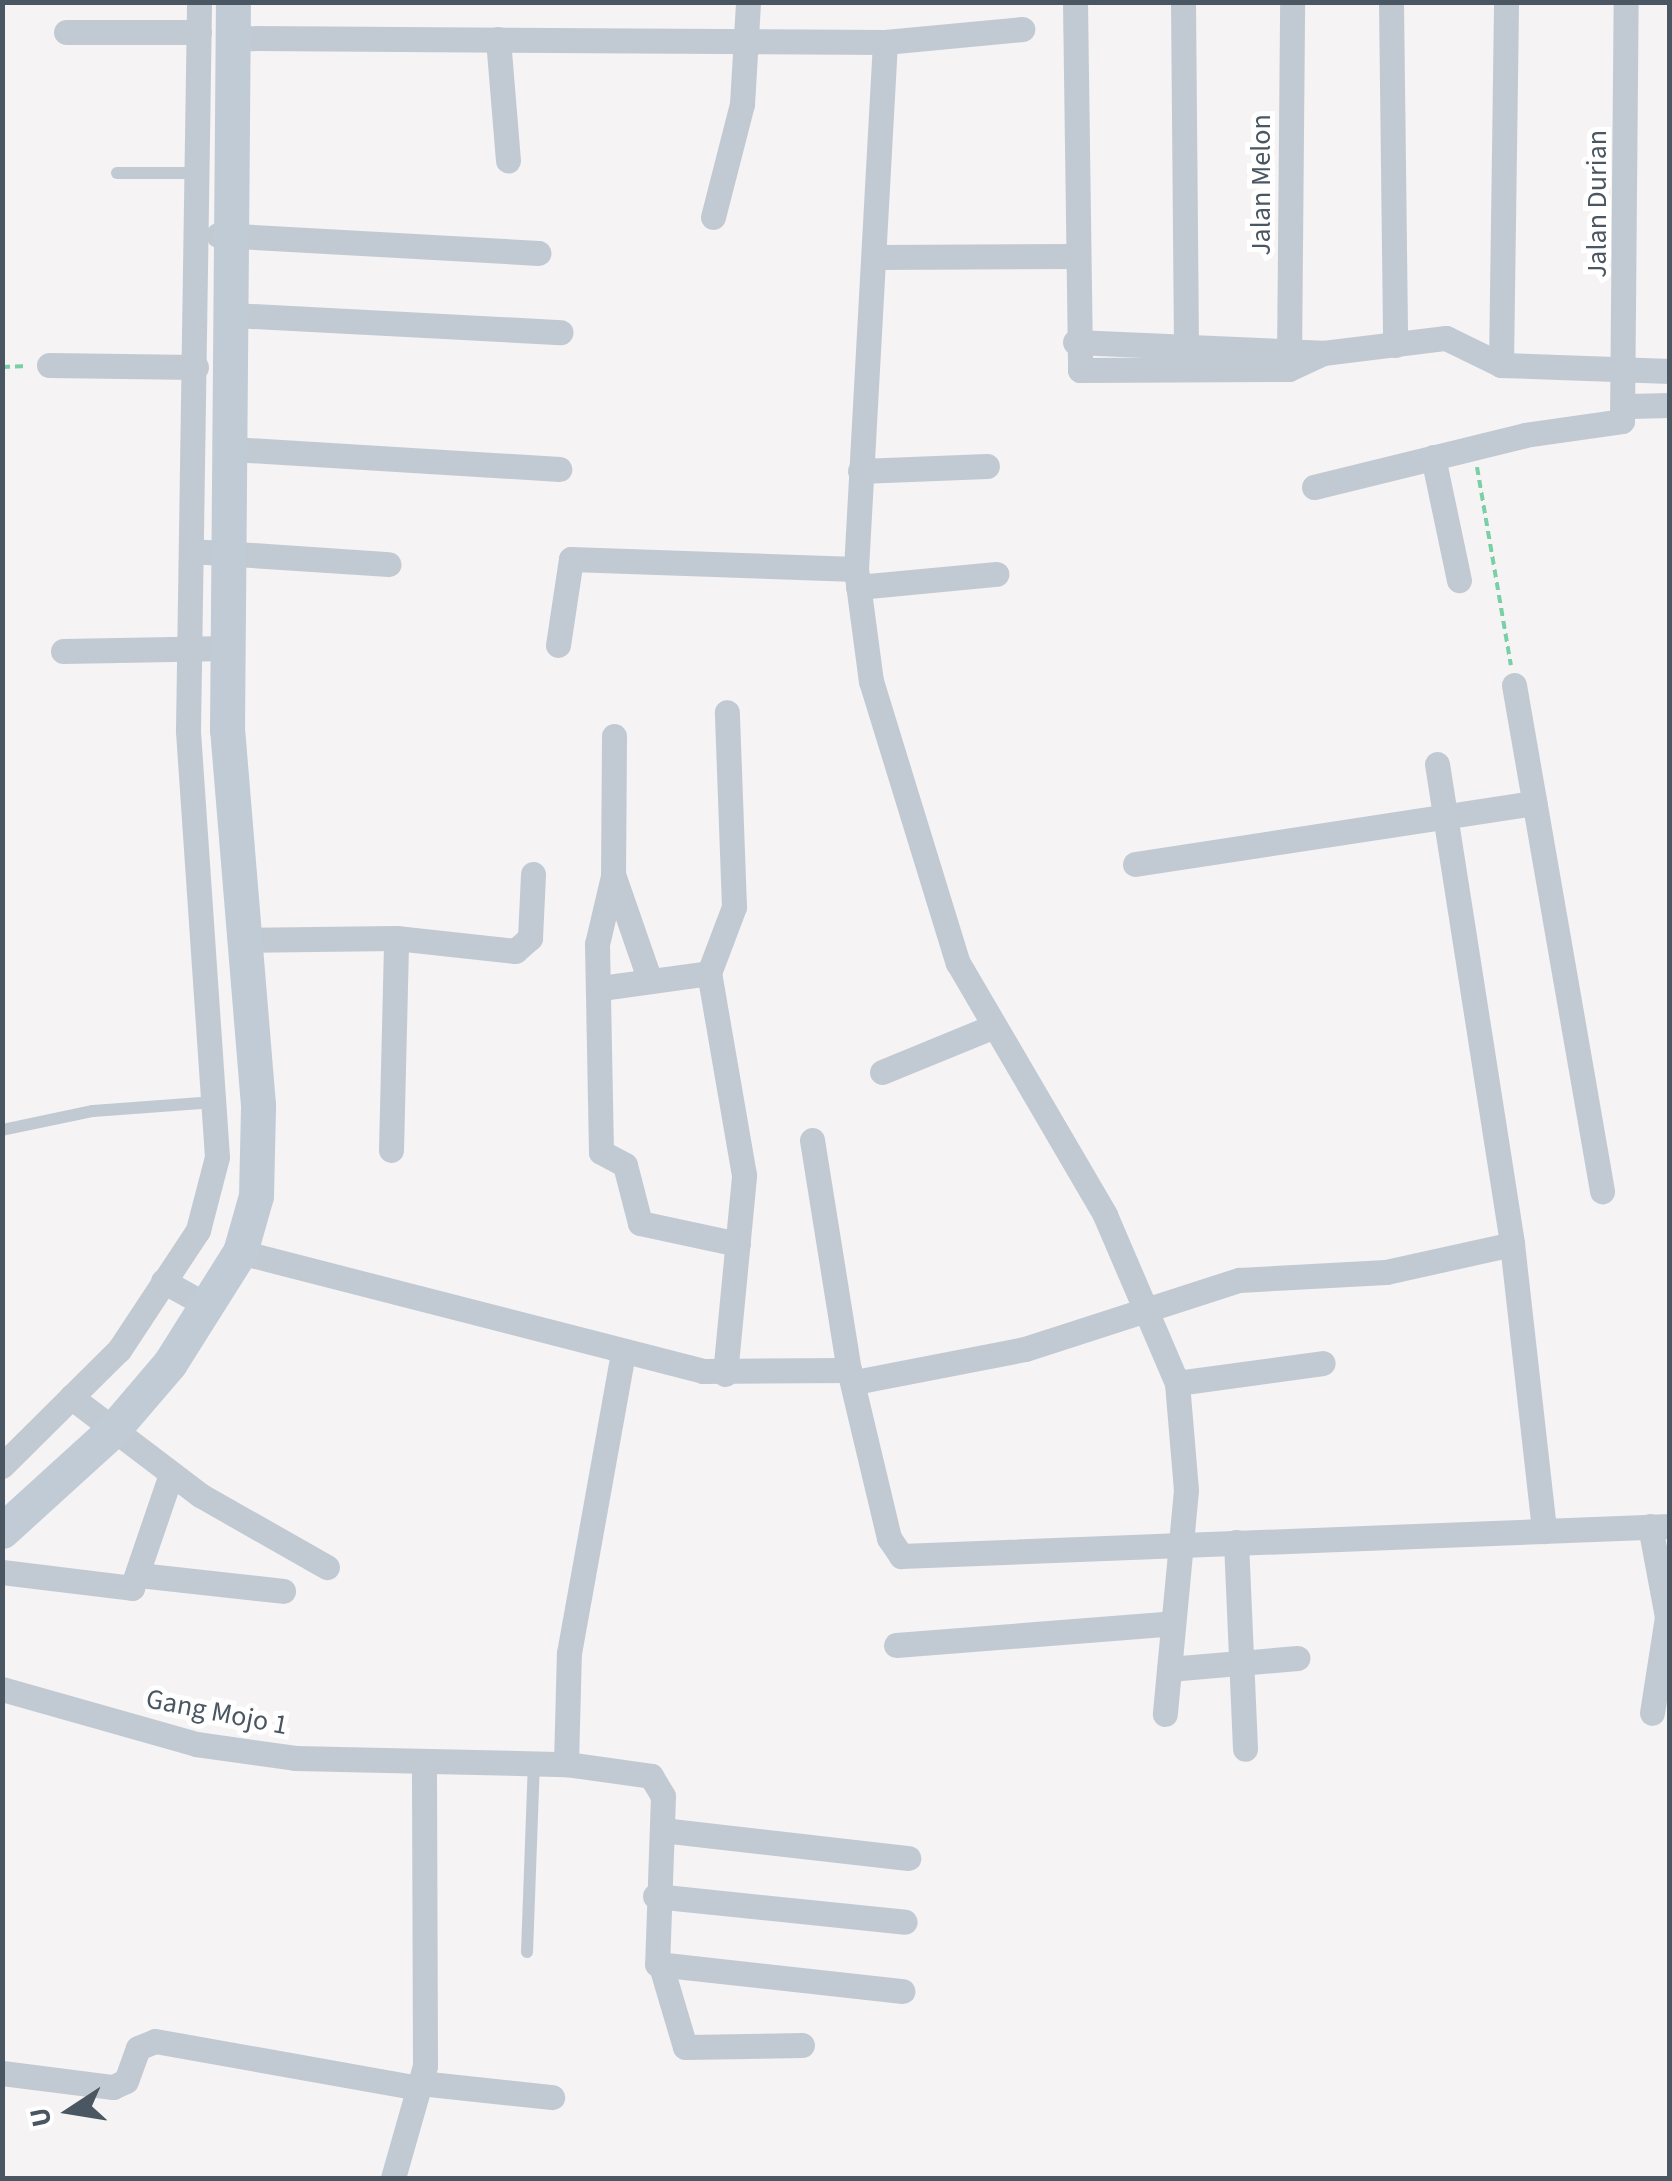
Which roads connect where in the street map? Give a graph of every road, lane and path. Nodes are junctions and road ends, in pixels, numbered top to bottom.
1 (199, 2) edge
2 (234, 2) edge
3 (748, 2) edge
4 (1075, 2) edge
5 (1183, 2) edge
6 (1292, 2) edge
7 (1391, 2) edge
8 (1506, 2) edge
9 (1626, 2) edge
10 (1022, 30) dead end
11 (66, 32) dead end
12 (216, 35) junction
13 (498, 39) junction
14 (885, 42) junction
15 (751, 43) junction
16 (508, 161) dead end
17 (117, 173) dead end
18 (214, 174) junction
19 (712, 218) dead end
20 (214, 235) junction
21 (538, 253) dead end
22 (1074, 256) junction
23 (877, 257) junction
24 (234, 315) junction
25 (561, 332) dead end
26 (1075, 342) junction
27 (1186, 343) junction
28 (1395, 345) junction
29 (1289, 357) junction
30 (1501, 365) junction
31 (49, 366) dead end
32 (196, 367) junction
33 (1670, 371) edge
34 (1628, 372) junction
35 (1670, 405) edge
36 (1629, 406) junction
37 (1474, 448) junction
38 (232, 449) junction
39 (1433, 457) junction
40 (988, 466) dead end
41 (559, 469) dead end
42 (860, 472) junction
43 (1314, 488) dead end
44 (209, 552) junction
45 (388, 564) dead end
46 (996, 574) dead end
47 (857, 578) junction
48 (1459, 580) dead end
49 (558, 645) dead end
50 (208, 648) junction
51 (63, 650) dead end
52 (1514, 685) joint
53 (727, 712) dead end
54 (614, 736) dead end
55 (1437, 764) dead end
56 (1534, 802) junction
57 (1440, 815) junction
58 (1135, 864) dead end
59 (533, 874) dead end
60 (613, 876) junction
61 (396, 938) junction
62 (709, 973) junction
63 (225, 980) junction
64 (650, 981) junction
65 (601, 988) junction
66 (994, 1026) junction
67 (882, 1072) dead end
68 (235, 1103) junction
69 (2, 1130) edge
70 (812, 1140) dead end
71 (391, 1150) dead end
72 (1602, 1191) dead end
73 (738, 1244) junction
74 (1512, 1244) junction
75 (240, 1252) junction
76 (188, 1294) junction
77 (1148, 1312) junction
78 (623, 1353) junction
79 (1323, 1363) dead end
80 (725, 1374) junction
81 (852, 1376) junction
82 (1177, 1383) junction
83 (76, 1402) junction
84 (107, 1427) junction
85 (13, 1441) edge
86 (171, 1474) junction
87 (12, 1497) edge
88 (1660, 1526) edge
89 (1544, 1531) junction
90 (1236, 1542) junction
91 (1181, 1543) junction
92 (327, 1567) dead end
93 (2, 1572) edge
94 (139, 1574) junction
95 (283, 1591) dead end
96 (1173, 1623) junction
97 (896, 1645) dead end
98 (1298, 1658) dead end
99 (1242, 1662) junction
100 (1169, 1669) junction
101 (2, 1690) edge
102 (1652, 1713) dead end
103 (1165, 1714) dead end
104 (1245, 1749) dead end
105 (534, 1764) junction
106 (566, 1764) junction
107 (424, 1766) junction
108 (662, 1830) junction
109 (908, 1858) dead end
110 (655, 1896) junction
111 (905, 1922) dead end
112 (527, 1952) dead end
113 (660, 1966) junction
114 (902, 1991) dead end
115 (802, 2044) dead end
116 (2, 2073) edge
117 (419, 2085) junction
118 (552, 2097) dead end
119 (393, 2178) edge

1 - 12 street
2 - 12 street
3 - 15 street
4 - 22 street
5 - 27 street
6 - 29 street, Jalan Melon
7 - 28 street
8 - 30 street
9 - 34 street, Jalan Durian
10 - 14 street
11 - 12 street
12 - 13 street
12 - 18 street
13 - 15 street
13 - 16 street
14 - 15 street
14 - 23 street
15 - 19 street
17 - 18 lane
18 - 20 street
20 - 21 street
20 - 24 street
20 - 32 street
22 - 23 street
22 - 26 street
23 - 42 street
24 - 25 street
24 - 38 street
26 - 27 street
26 - 29 street
27 - 29 street
28 - 29 street
28 - 30 street
30 - 34 street
31 - 32 street
32 - 44 street
33 - 34 street
34 - 36 street, Jalan Durian
35 - 36 street
36 - 37 street
37 - 39 street
37 - 52 path
38 - 41 street
38 - 44 street
39 - 43 street
39 - 48 street
40 - 42 street
42 - 47 street
44 - 45 street
44 - 50 street
46 - 47 street
47 - 49 street
47 - 66 street
50 - 51 street
50 - 63 street
52 - 56 street
53 - 62 street
54 - 60 street
55 - 57 street
56 - 57 street
56 - 72 street
57 - 58 street
57 - 74 street
59 - 61 street
60 - 64 street
60 - 65 street
61 - 63 street
61 - 71 street
62 - 64 street
62 - 73 street
63 - 68 street
64 - 65 street
65 - 73 street
66 - 67 street
66 - 77 street
68 - 69 lane
68 - 75 street
68 - 76 street
70 - 81 street
73 - 80 street
74 - 77 street
74 - 89 street
75 - 76 street
75 - 78 street
76 - 83 street
76 - 84 street
77 - 81 street
77 - 82 street
78 - 80 street
78 - 106 street
79 - 82 street
80 - 81 street
81 - 91 street
82 - 91 street
83 - 84 street
83 - 85 street
84 - 86 street
84 - 87 street
85 - 87 street
86 - 92 street
86 - 94 street
88 - 89 street
88 - 102 street
89 - 90 street
90 - 91 street
90 - 99 street
91 - 96 street
93 - 94 street
94 - 95 street
96 - 97 street
96 - 100 street
98 - 99 street
99 - 100 street
99 - 104 street
100 - 103 street
101 - 107 street, Gang Mojo 1
105 - 106 street, Gang Mojo 1
105 - 107 street, Gang Mojo 1
105 - 112 lane
106 - 108 street, Gang Mojo 1
107 - 117 street
108 - 109 street
108 - 110 street, Gang Mojo 1
110 - 111 street
110 - 113 street, Gang Mojo 1
113 - 114 street
113 - 115 street, Gang Mojo 1
116 - 117 street
117 - 118 street
117 - 119 street

